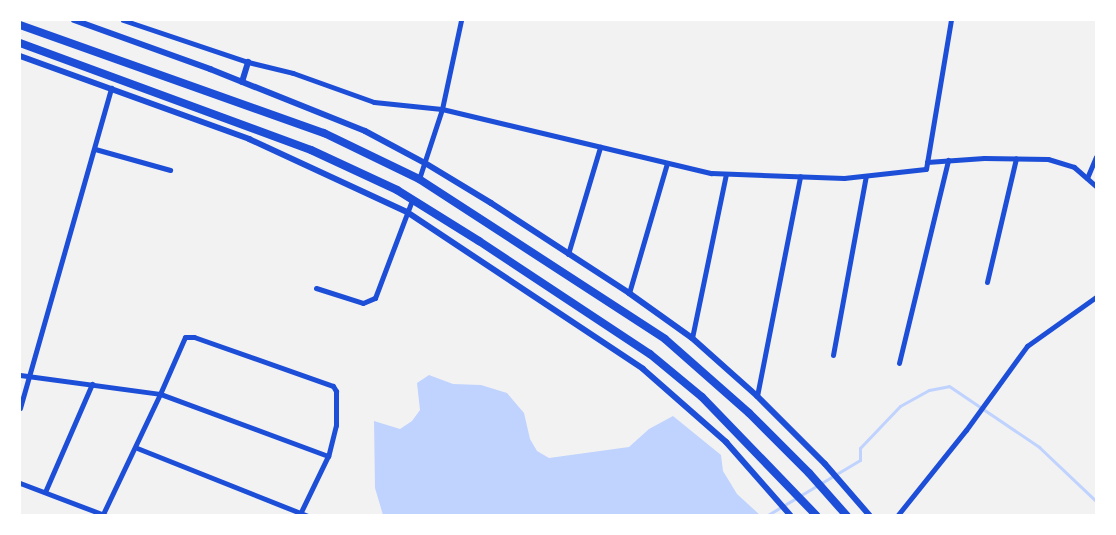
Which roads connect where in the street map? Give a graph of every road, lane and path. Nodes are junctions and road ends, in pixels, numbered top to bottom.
1 (74, 20) edge
2 (123, 20) edge
3 (461, 20) edge
4 (951, 20) edge
5 (20, 25) edge
6 (20, 43) edge
7 (20, 56) edge
8 (248, 62) junction
9 (242, 81) junction
10 (111, 88) junction
11 (442, 108) junction
12 (600, 147) junction
13 (95, 149) junction
14 (1096, 157) edge
15 (1016, 158) junction
16 (948, 160) junction
17 (927, 162) junction
18 (425, 163) junction
19 (668, 163) junction
20 (170, 170) dead end
21 (726, 174) junction
22 (800, 176) junction
23 (866, 176) junction
24 (1087, 178) junction
25 (419, 179) junction
26 (1096, 186) edge
27 (412, 200) junction
28 (407, 212) junction
29 (568, 254) junction
30 (987, 282) dead end
31 (316, 288) dead end
32 (629, 293) junction
33 (1096, 297) edge
34 (692, 338) junction
35 (833, 356) dead end
36 (898, 363) dead end
37 (20, 375) edge
38 (28, 379) junction
39 (92, 384) junction
40 (160, 394) junction
41 (757, 396) junction
42 (20, 408) edge
43 (137, 448) junction
44 (328, 456) junction
45 (20, 483) edge
46 (45, 492) junction
47 (299, 514) edge
48 (104, 515) edge
49 (816, 515) edge
50 (308, 516) edge
51 (791, 516) edge
52 (847, 516) edge
53 (870, 516) edge
54 (897, 516) edge

1 - 9 street
2 - 8 street
3 - 11 street
4 - 17 street
5 - 25 highway
6 - 27 highway
7 - 10 street
8 - 9 street
8 - 11 street
9 - 18 street
10 - 13 street
10 - 28 street
11 - 12 street
11 - 18 street
12 - 19 street
12 - 29 street
13 - 20 street
13 - 38 street
14 - 24 street
15 - 16 street
15 - 24 street
15 - 30 street
16 - 17 street
16 - 36 street
17 - 23 street
18 - 25 street
18 - 29 street
19 - 21 street
19 - 32 street
21 - 22 street
21 - 34 street
22 - 23 street
22 - 41 street
23 - 35 street
24 - 26 street
25 - 52 highway
27 - 28 street
27 - 49 highway
28 - 31 street
28 - 51 street
29 - 32 street
32 - 34 street
33 - 54 street
34 - 41 street
37 - 38 street
38 - 39 street
38 - 42 street
39 - 40 street
39 - 46 street
40 - 43 street
40 - 44 street
40 - 44 street
41 - 53 street
43 - 47 street
43 - 48 street
44 - 47 street
45 - 46 street
46 - 48 street
47 - 50 street

